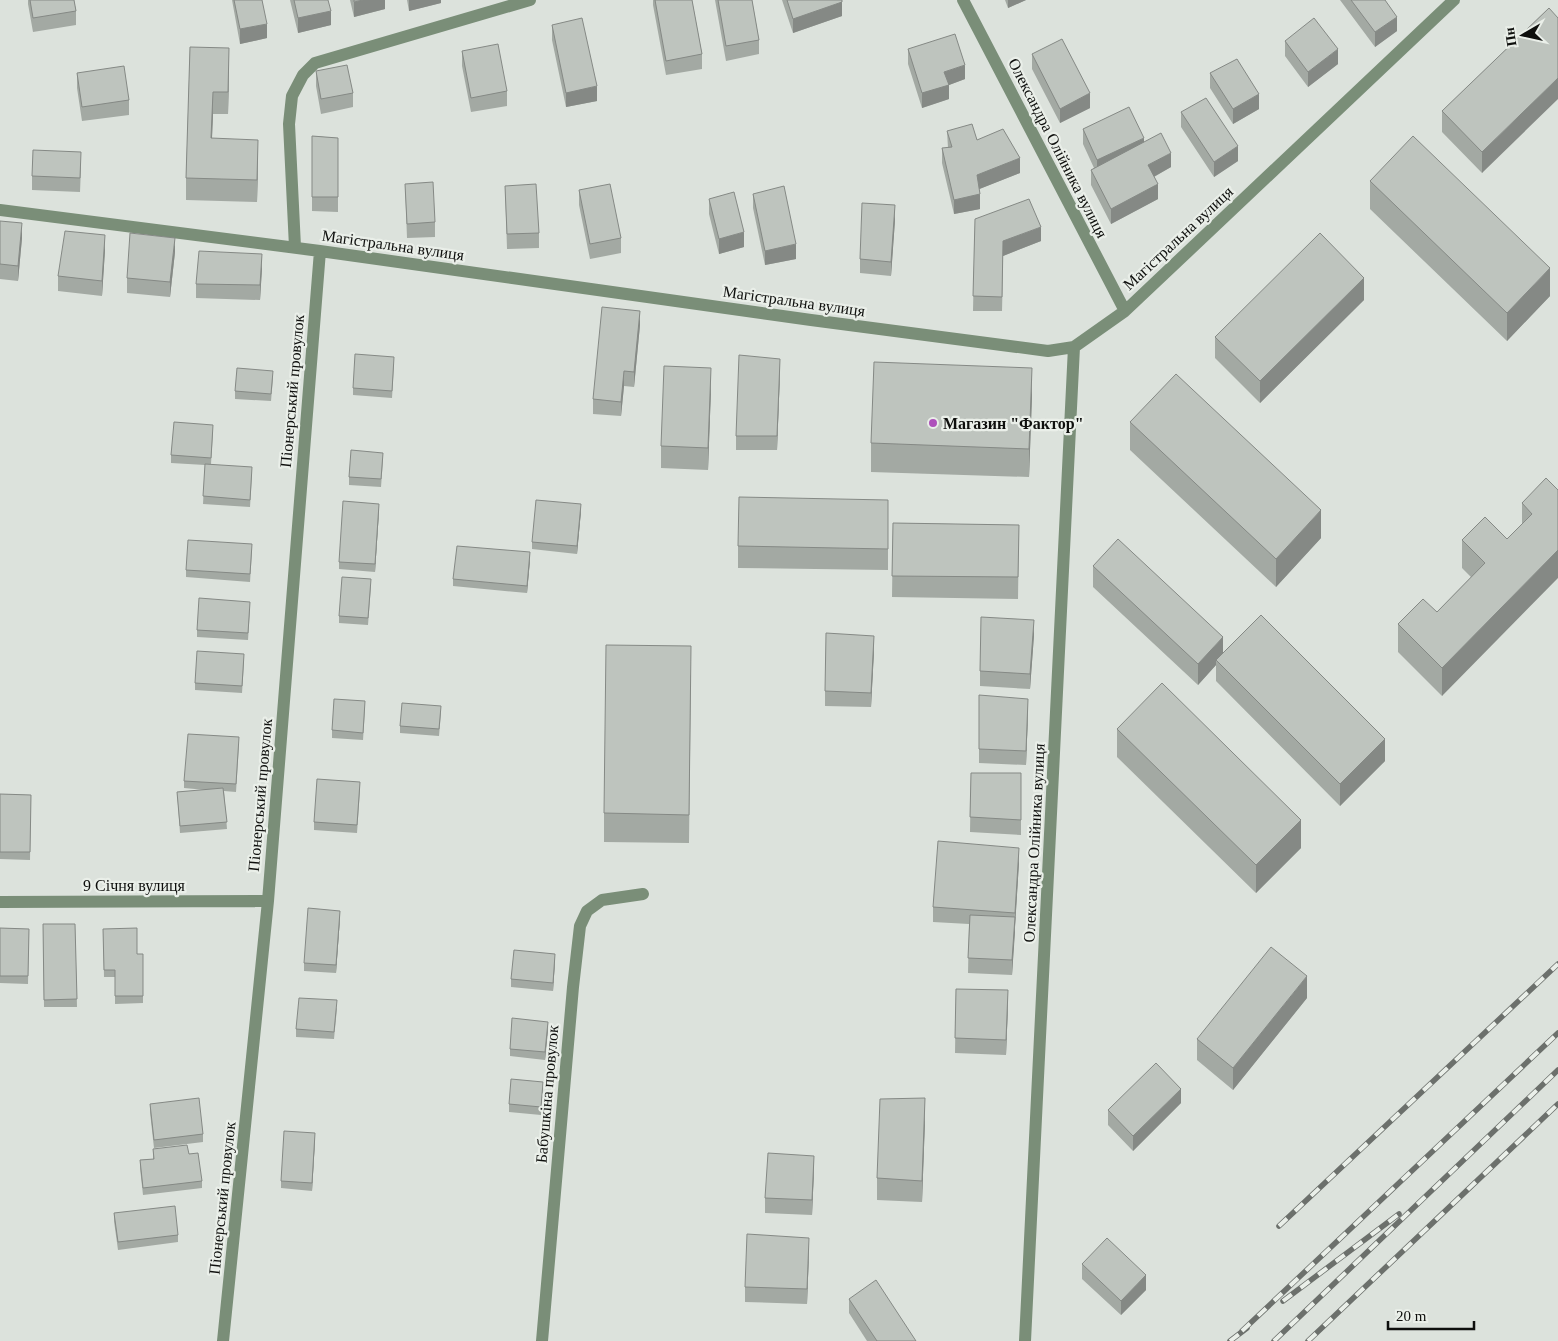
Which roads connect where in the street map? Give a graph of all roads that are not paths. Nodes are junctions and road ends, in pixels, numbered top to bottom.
1 (530, 0) edge
2 (963, 0) edge
3 (1454, 0) edge
4 (0, 210) edge
5 (295, 247) junction
6 (320, 251) junction
7 (1125, 311) junction
8 (1074, 346) junction
9 (643, 894) dead end
10 (268, 901) junction
11 (0, 902) edge
12 (223, 1341) edge
13 (542, 1341) edge
14 (1025, 1341) edge

1 - 5 street
2 - 7 street, Олександра Олійника вулиця
3 - 7 street, Магістральна вулиця
4 - 5 street, Магістральна вулиця
5 - 6 street, Магістральна вулиця
6 - 8 street, Магістральна вулиця
6 - 10 street, Піонерський провулок
7 - 8 street, Магістральна вулиця
8 - 14 street, Олександра Олійника вулиця
9 - 13 street, Бабушкіна провулок
10 - 11 street, 9 Січня вулиця
10 - 12 street, Піонерський провулок

